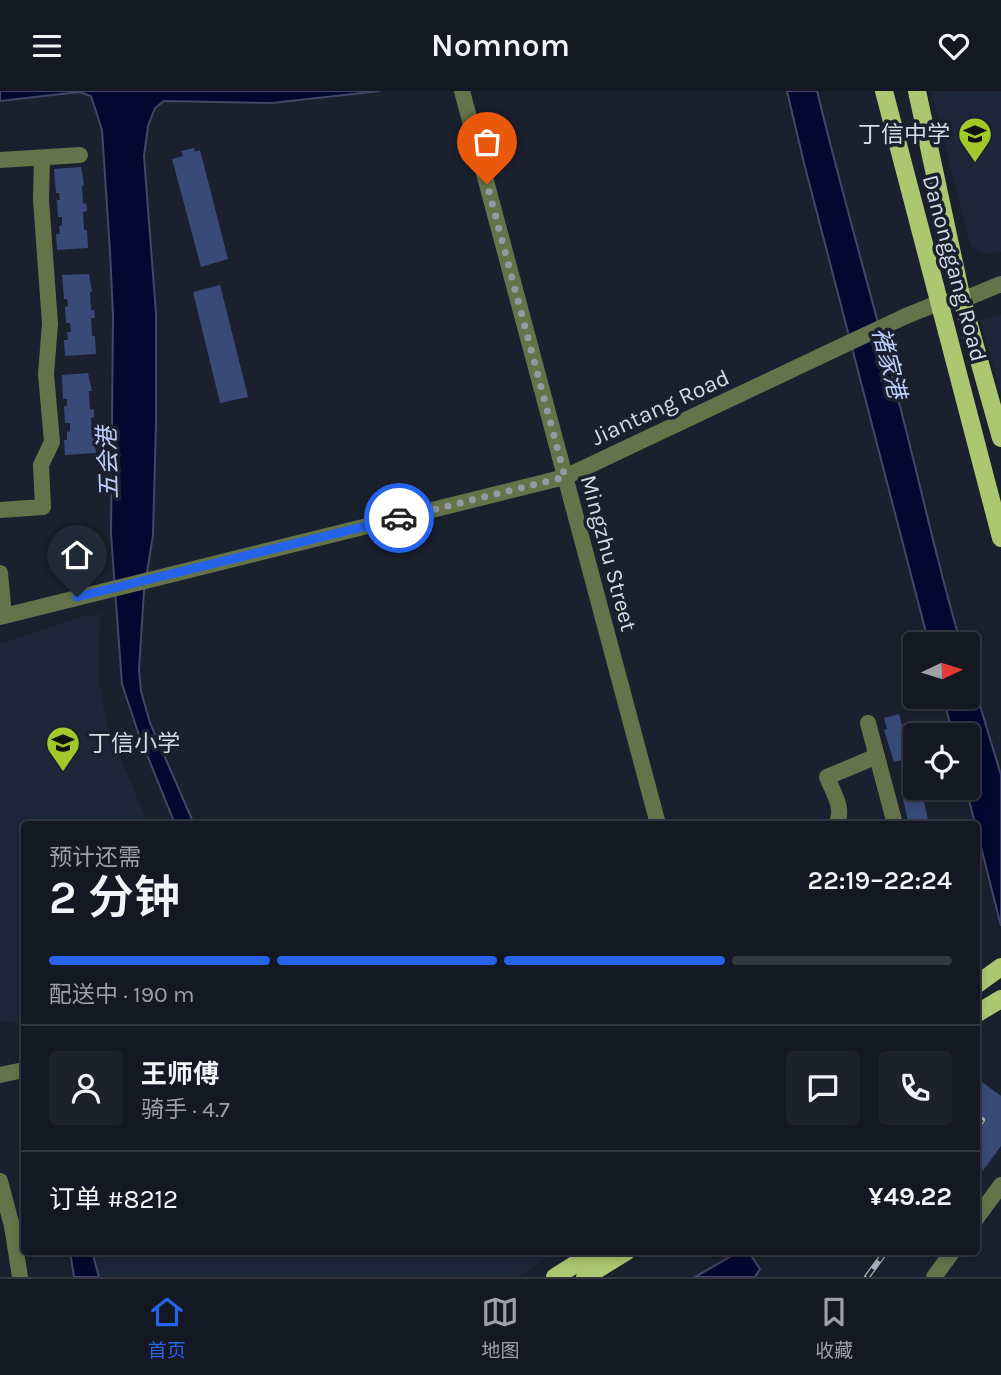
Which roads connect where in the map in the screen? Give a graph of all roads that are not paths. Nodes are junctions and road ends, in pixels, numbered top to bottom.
1 (462, 91) edge
2 (884, 91) edge
3 (917, 91) edge
4 (80, 155) dead end
5 (42, 158) junction
6 (0, 160) edge
7 (1001, 284) edge
8 (962, 300) junction
9 (938, 303) junction
10 (1001, 438) edge
11 (565, 477) junction
12 (0, 510) edge
13 (1001, 538) edge
14 (0, 573) edge
15 (2, 617) edge
16 (868, 723) dead end
17 (877, 756) junction
18 (653, 821) edge
19 (838, 821) edge
20 (894, 821) edge
21 (1001, 967) edge
22 (980, 982) edge
23 (1001, 999) edge
24 (980, 1012) edge
25 (21, 1071) edge
26 (0, 1076) edge
27 (0, 1181) edge
28 (1001, 1185) edge
29 (980, 1214) edge
30 (590, 1255) edge
31 (620, 1255) edge
32 (950, 1255) edge
33 (20, 1277) edge
34 (555, 1277) edge
35 (586, 1277) edge
36 (934, 1277) edge

1 - 11 street, Mingzhu Street
2 - 9 main road, Danonggang Road
3 - 8 main road, Danonggang Road
4 - 5 street
5 - 6 street
5 - 12 street
7 - 8 street, Jiantang Road
8 - 9 street, Jiantang Road
8 - 10 main road, Danonggang Road
9 - 11 street, Jiantang Road, bridge
9 - 13 main road, Danonggang Road
11 - 15 street, Jiantang Road
11 - 18 street, Mingzhu Street
14 - 15 street
16 - 17 street
17 - 19 street
17 - 20 street
21 - 22 main road
23 - 24 main road
25 - 26 street
27 - 33 street
28 - 29 street
30 - 34 main road
31 - 35 main road
32 - 36 street

